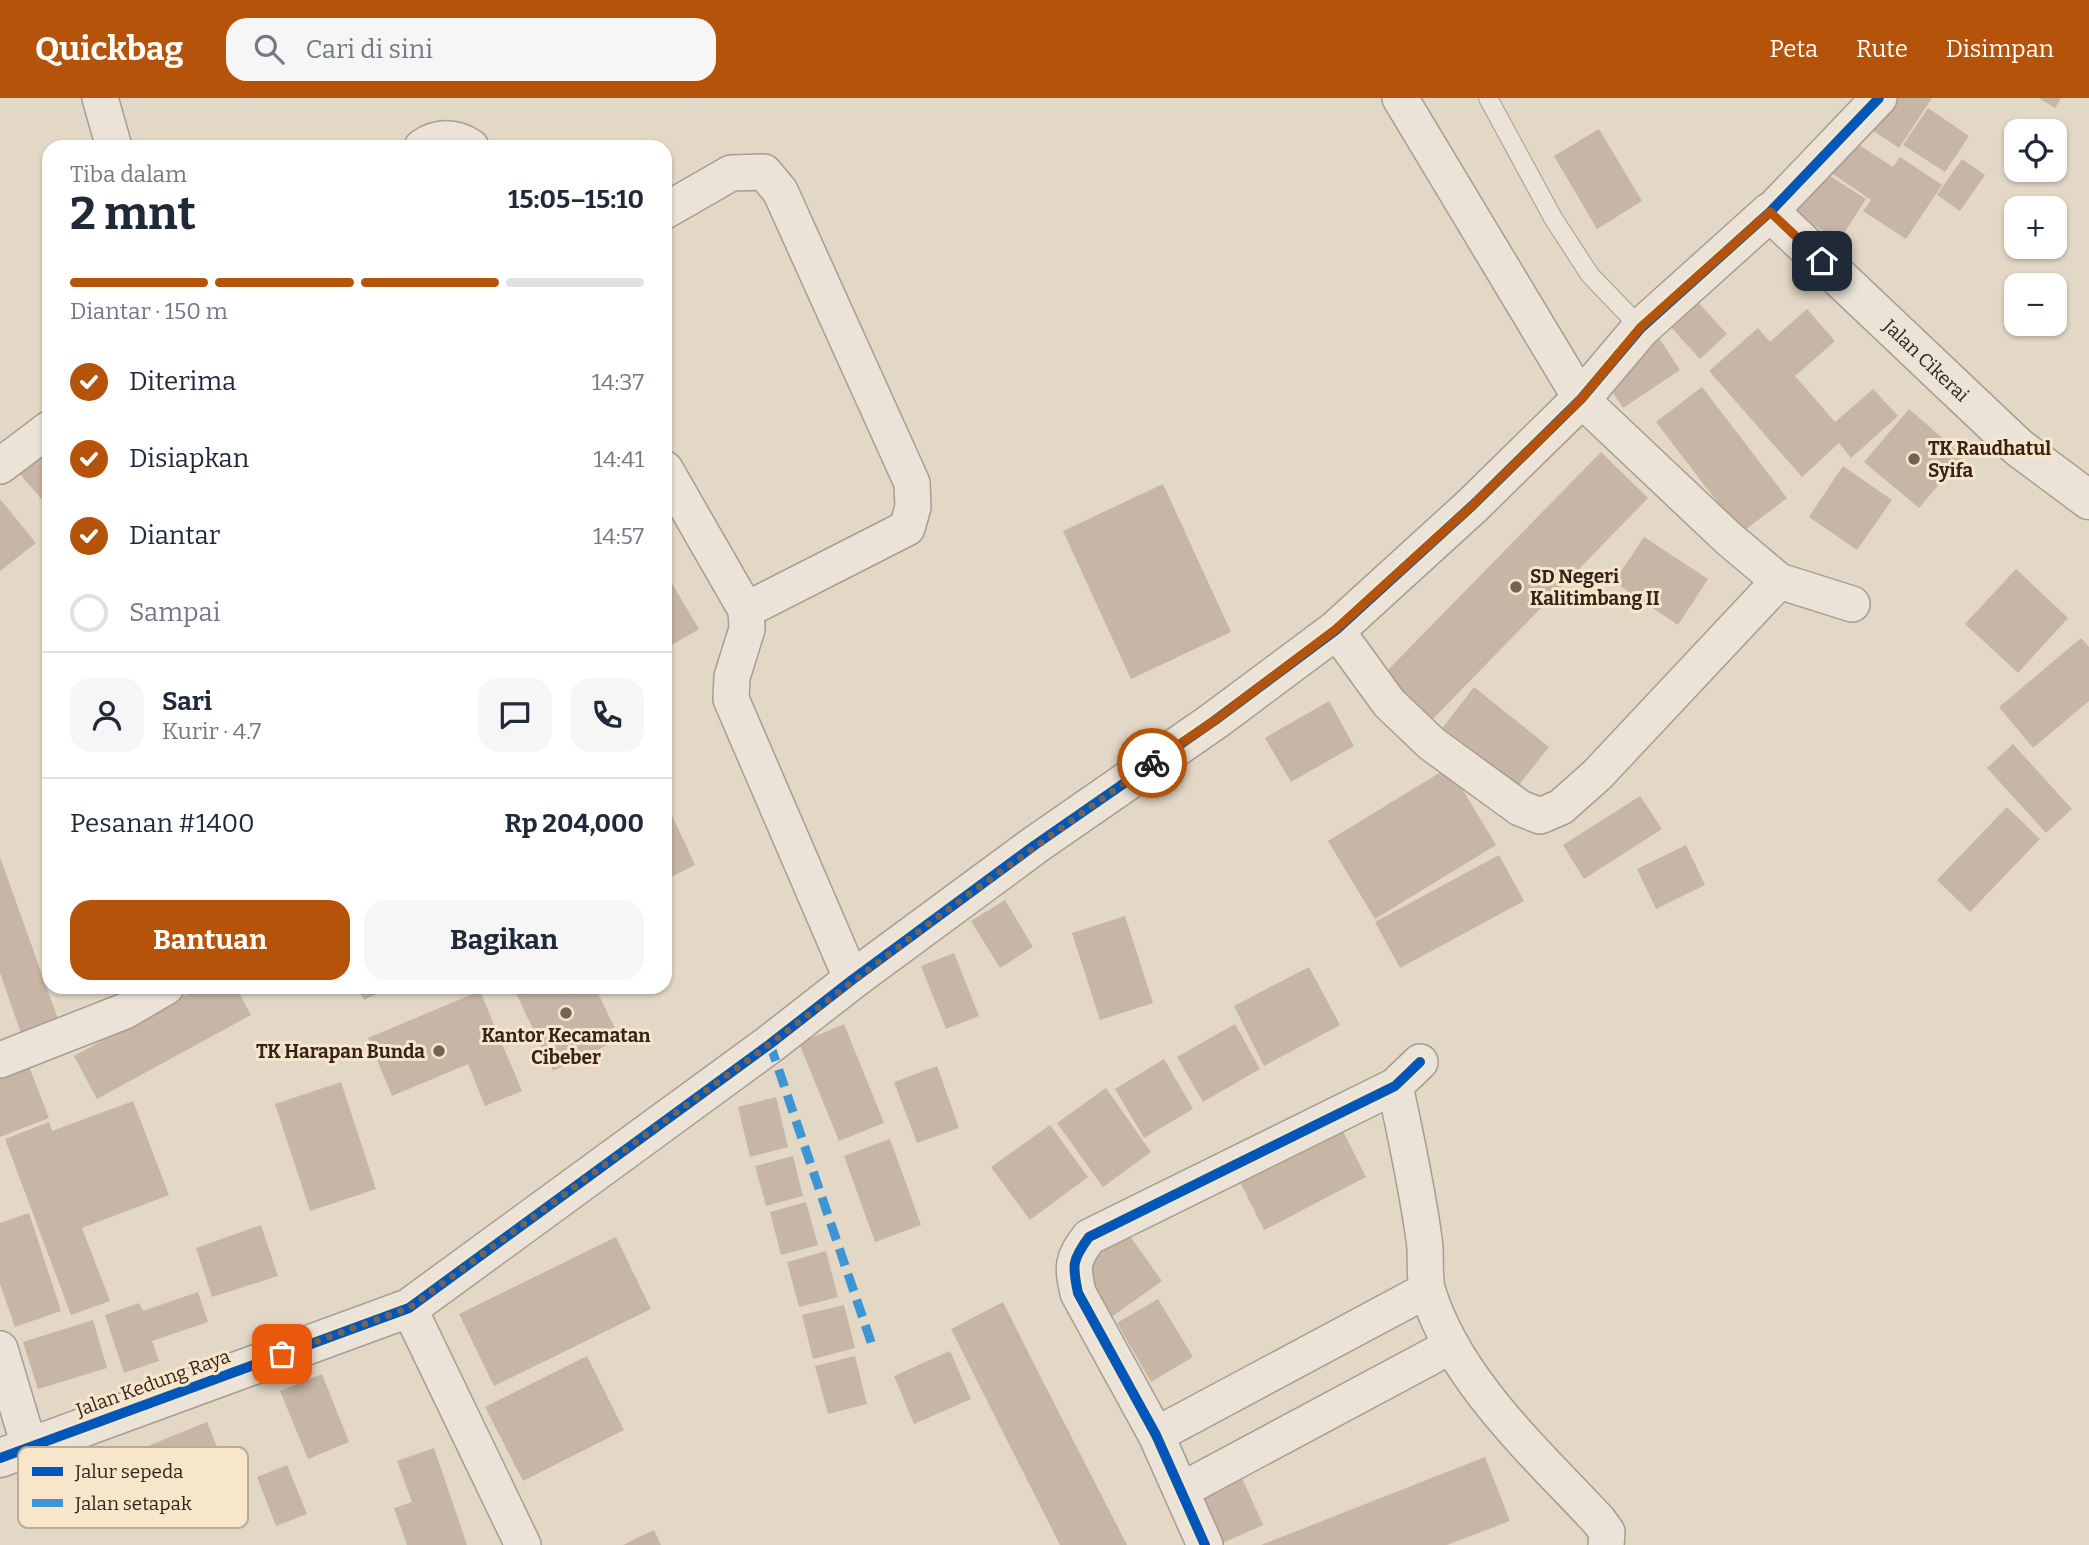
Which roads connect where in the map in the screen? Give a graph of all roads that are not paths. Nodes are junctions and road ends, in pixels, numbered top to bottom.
1 (100, 98) edge
2 (1400, 98) edge
3 (1489, 98) edge
4 (1879, 98) edge
5 (112, 140) edge
6 (672, 207) edge
7 (1770, 212) junction
8 (1641, 327) junction
9 (1581, 399) junction
10 (42, 434) edge
11 (0, 466) edge
12 (672, 481) edge
13 (2089, 500) edge
14 (1779, 581) junction
15 (1852, 604) dead end
16 (746, 610) junction
17 (1336, 629) junction
18 (852, 980) junction
19 (154, 994) edge
20 (0, 1060) edge
21 (1420, 1062) dead end
22 (1395, 1086) junction
23 (1427, 1290) junction
24 (409, 1308) junction
25 (1451, 1346) junction
26 (0, 1349) edge
27 (1156, 1435) junction
28 (29, 1447) edge
29 (15, 1452) edge
30 (1182, 1490) junction
31 (523, 1545) edge
32 (1205, 1545) edge
33 (1606, 1545) edge

1 - 5 street
2 - 9 street
3 - 8 lane
4 - 7 street
6 - 16 street
7 - 8 street, Jalan Kedung Raya
7 - 13 street, Jalan Cikerai
8 - 9 street, Jalan Kedung Raya
9 - 14 street
9 - 17 street, Jalan Kedung Raya
10 - 11 street
12 - 16 street
14 - 15 street
14 - 17 street
16 - 18 street
17 - 18 street, Jalan Kedung Raya
18 - 24 street, Jalan Kedung Raya
19 - 20 street
21 - 22 street
22 - 23 street
22 - 27 street
23 - 25 street
23 - 27 street
24 - 28 street, Jalan Kedung Raya
24 - 31 street
25 - 30 street
25 - 33 street
26 - 29 street
27 - 30 street
30 - 32 street

